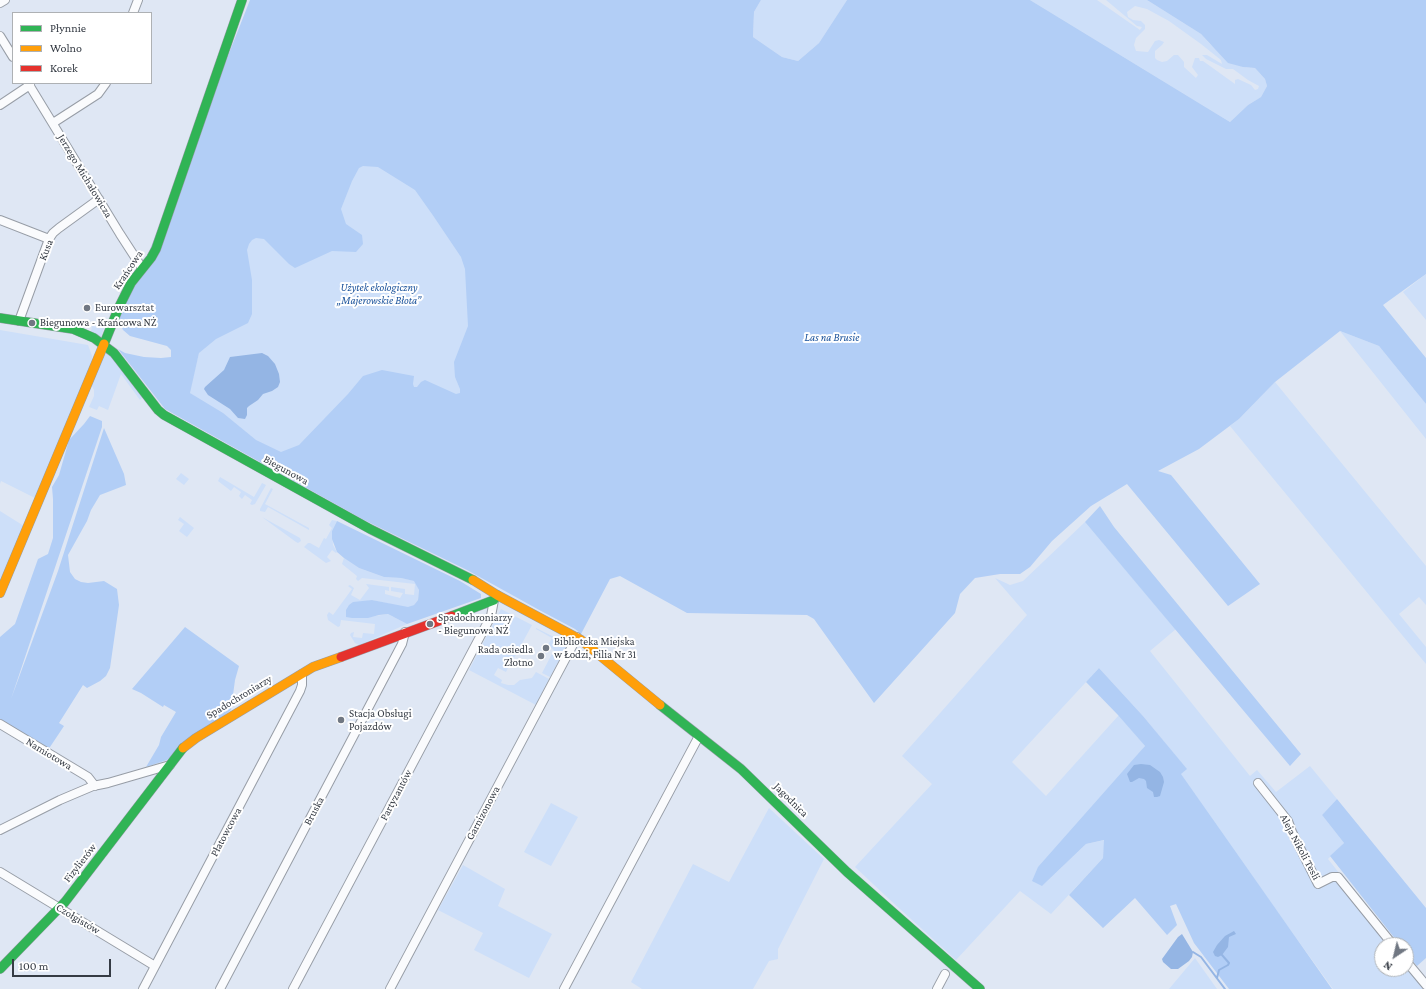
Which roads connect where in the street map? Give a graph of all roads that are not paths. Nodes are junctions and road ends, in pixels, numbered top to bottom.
1 (5, 0) edge
2 (138, 0) edge
3 (242, 0) edge
4 (0, 3) edge
5 (133, 12) edge
6 (0, 36) edge
7 (12, 55) edge
8 (29, 84) edge
9 (105, 84) edge
10 (0, 105) edge
11 (53, 123) junction
12 (99, 199) junction
13 (0, 220) edge
14 (49, 239) junction
15 (142, 268) junction
16 (0, 318) edge
17 (19, 321) junction
18 (104, 344) junction
19 (0, 593) edge
20 (496, 597) junction
21 (405, 632) junction
22 (577, 637) junction
23 (302, 674) junction
24 (0, 724) edge
25 (699, 736) junction
26 (170, 765) junction
27 (1258, 783) dead end
28 (95, 786) junction
29 (0, 830) edge
30 (0, 872) edge
31 (59, 908) junction
32 (1387, 937) edge
33 (155, 966) junction
34 (0, 969) edge
35 (1414, 971) edge
36 (945, 974) dead end
37 (1426, 985) edge
38 (143, 989) edge
39 (220, 989) edge
40 (292, 989) edge
41 (390, 989) edge
42 (564, 989) edge
43 (937, 989) edge
44 (980, 989) edge

1 - 4 street
2 - 5 street
3 - 15 street, Krańcowa
6 - 7 street
8 - 10 street
8 - 11 street, Jerzego Michałowicza
9 - 11 street
11 - 12 street, Jerzego Michałowicza
12 - 14 street, Kusa
12 - 15 street, Jerzego Michałowicza
13 - 14 street
14 - 17 street, Kusa
15 - 18 street, Krańcowa
16 - 17 street, Biegunowa
17 - 18 street, Biegunowa
18 - 19 street, Krańcowa
18 - 20 street, Biegunowa
20 - 21 street, Spadochroniarzy
20 - 22 street, Biegunowa
20 - 40 street, Partyzantów
21 - 23 street, Spadochroniarzy
21 - 39 street, Bruska
22 - 25 street, Jagodnica
22 - 41 street, Garnizonowa
23 - 26 street, Spadochroniarzy
23 - 33 street, Płatowcowa
24 - 28 street, Namiotowa
25 - 42 street
25 - 44 street, Jagodnica
26 - 28 street
26 - 31 street, Fizylierów
27 - 32 street, Aleja Nikoli Tesli
28 - 29 street
30 - 31 street, Czołgistów
31 - 33 street, Czołgistów
31 - 34 street, Fizylierów
33 - 38 street, Płatowcowa
35 - 37 street
36 - 43 street

